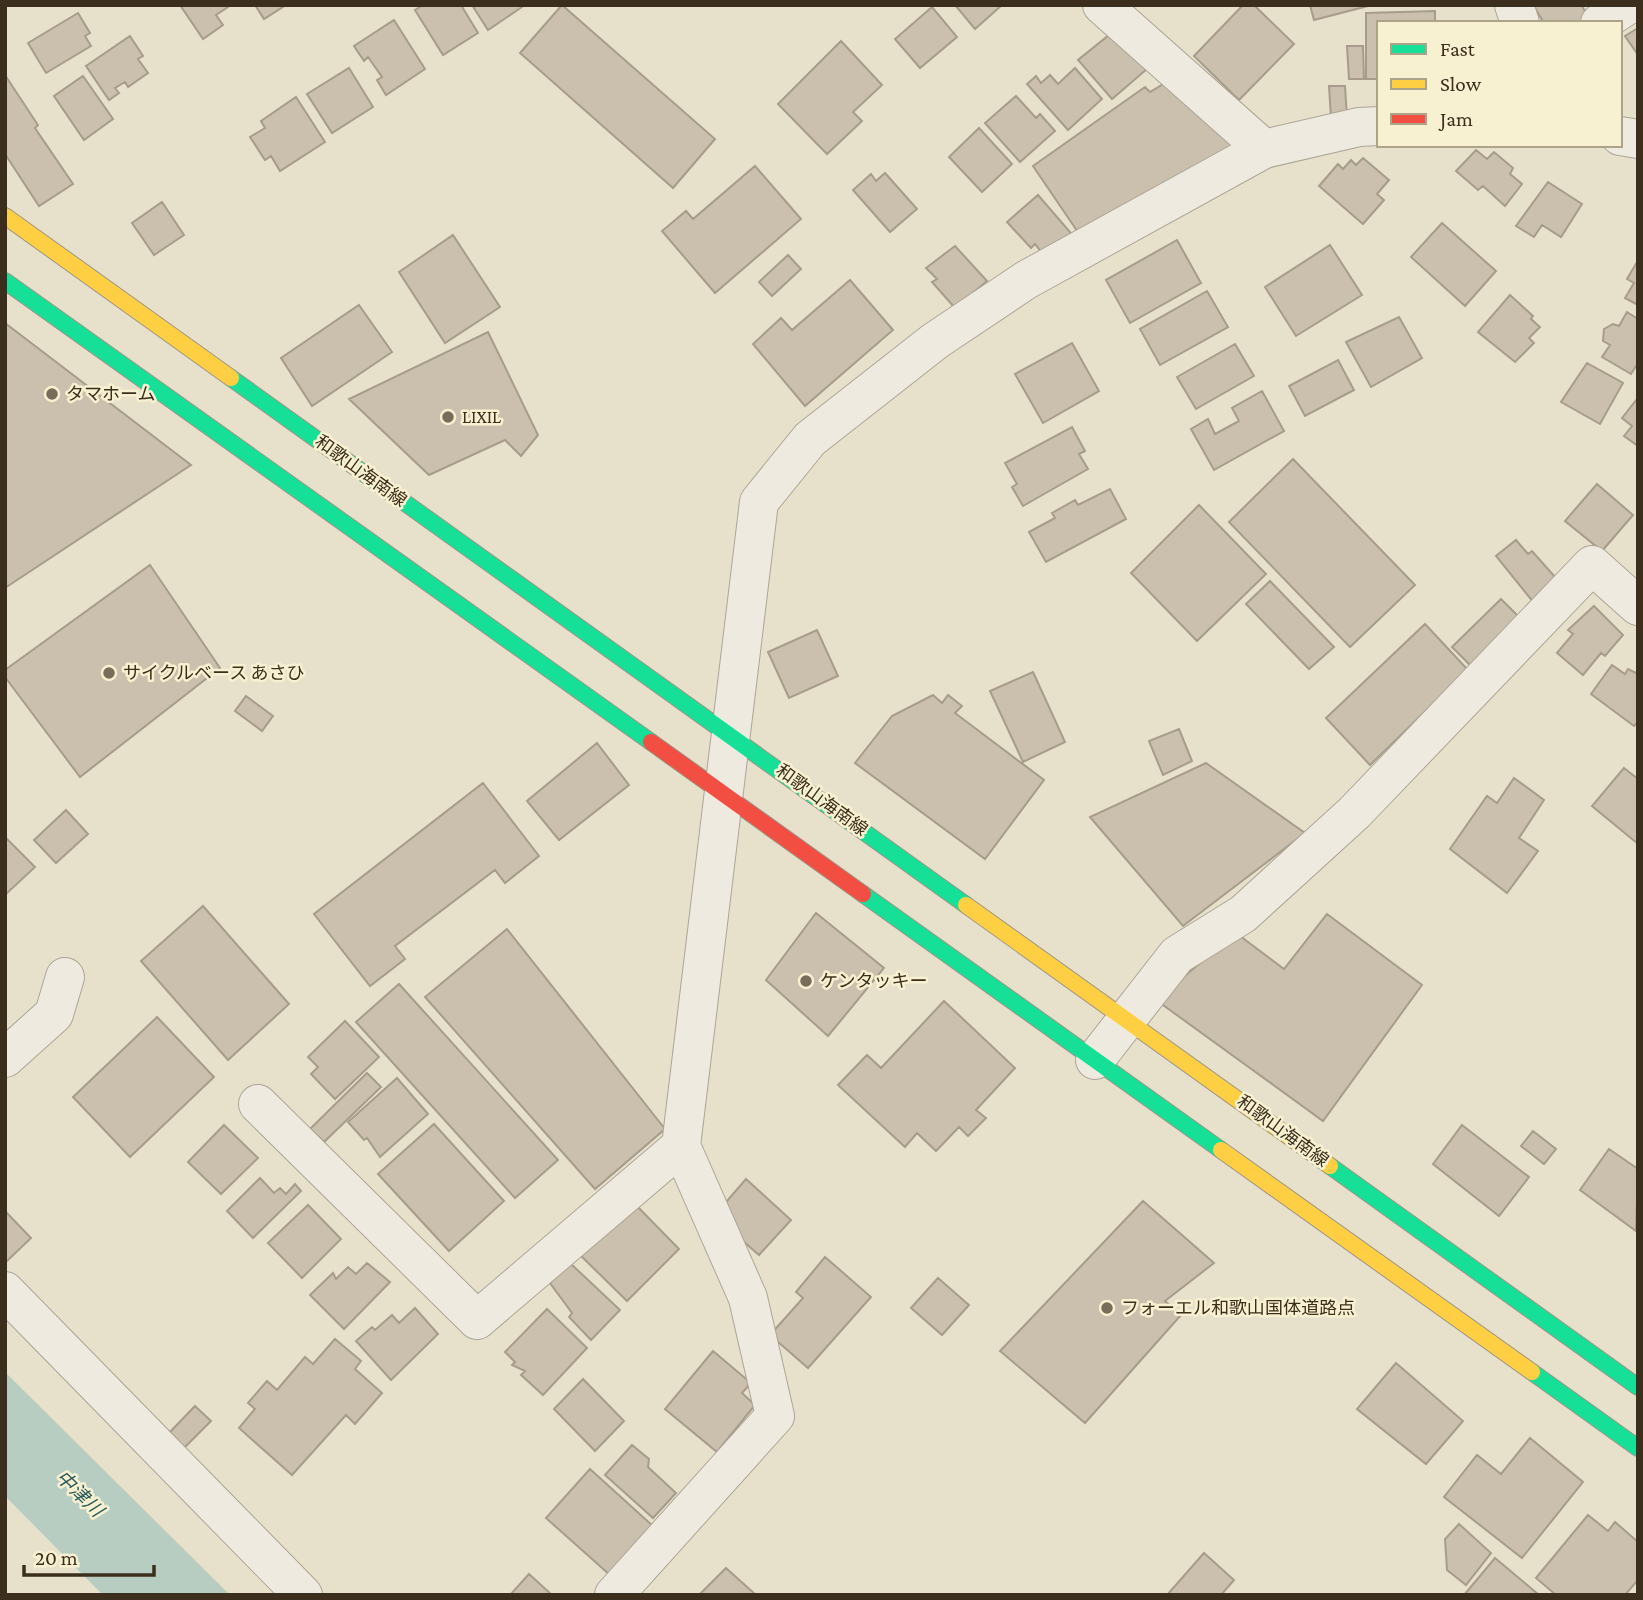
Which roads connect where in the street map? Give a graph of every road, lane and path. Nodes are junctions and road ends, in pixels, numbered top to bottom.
1 (1102, 5) edge
2 (1628, 5) edge
3 (1603, 21) edge
4 (1377, 125) edge
5 (1264, 149) junction
6 (5, 216) edge
7 (5, 281) edge
8 (1638, 606) edge
9 (731, 735) junction
10 (722, 793) junction
11 (65, 977) dead end
12 (1126, 1019) junction
13 (5, 1058) edge
14 (1095, 1060) junction
15 (257, 1104) dead end
16 (681, 1146) junction
17 (5, 1292) edge
18 (1638, 1387) edge
19 (1638, 1448) edge
20 (303, 1595) edge
21 (614, 1595) edge

1 - 5 street
2 - 3 street
4 - 5 street
5 - 9 street
6 - 9 main road, 和歌山海南線
7 - 10 main road
8 - 12 street
9 - 10 street
9 - 12 main road, 和歌山海南線
10 - 14 main road
10 - 16 street
11 - 13 street
12 - 14 street
12 - 18 main road, 和歌山海南線
14 - 19 main road
15 - 16 street
16 - 21 street
17 - 20 street

